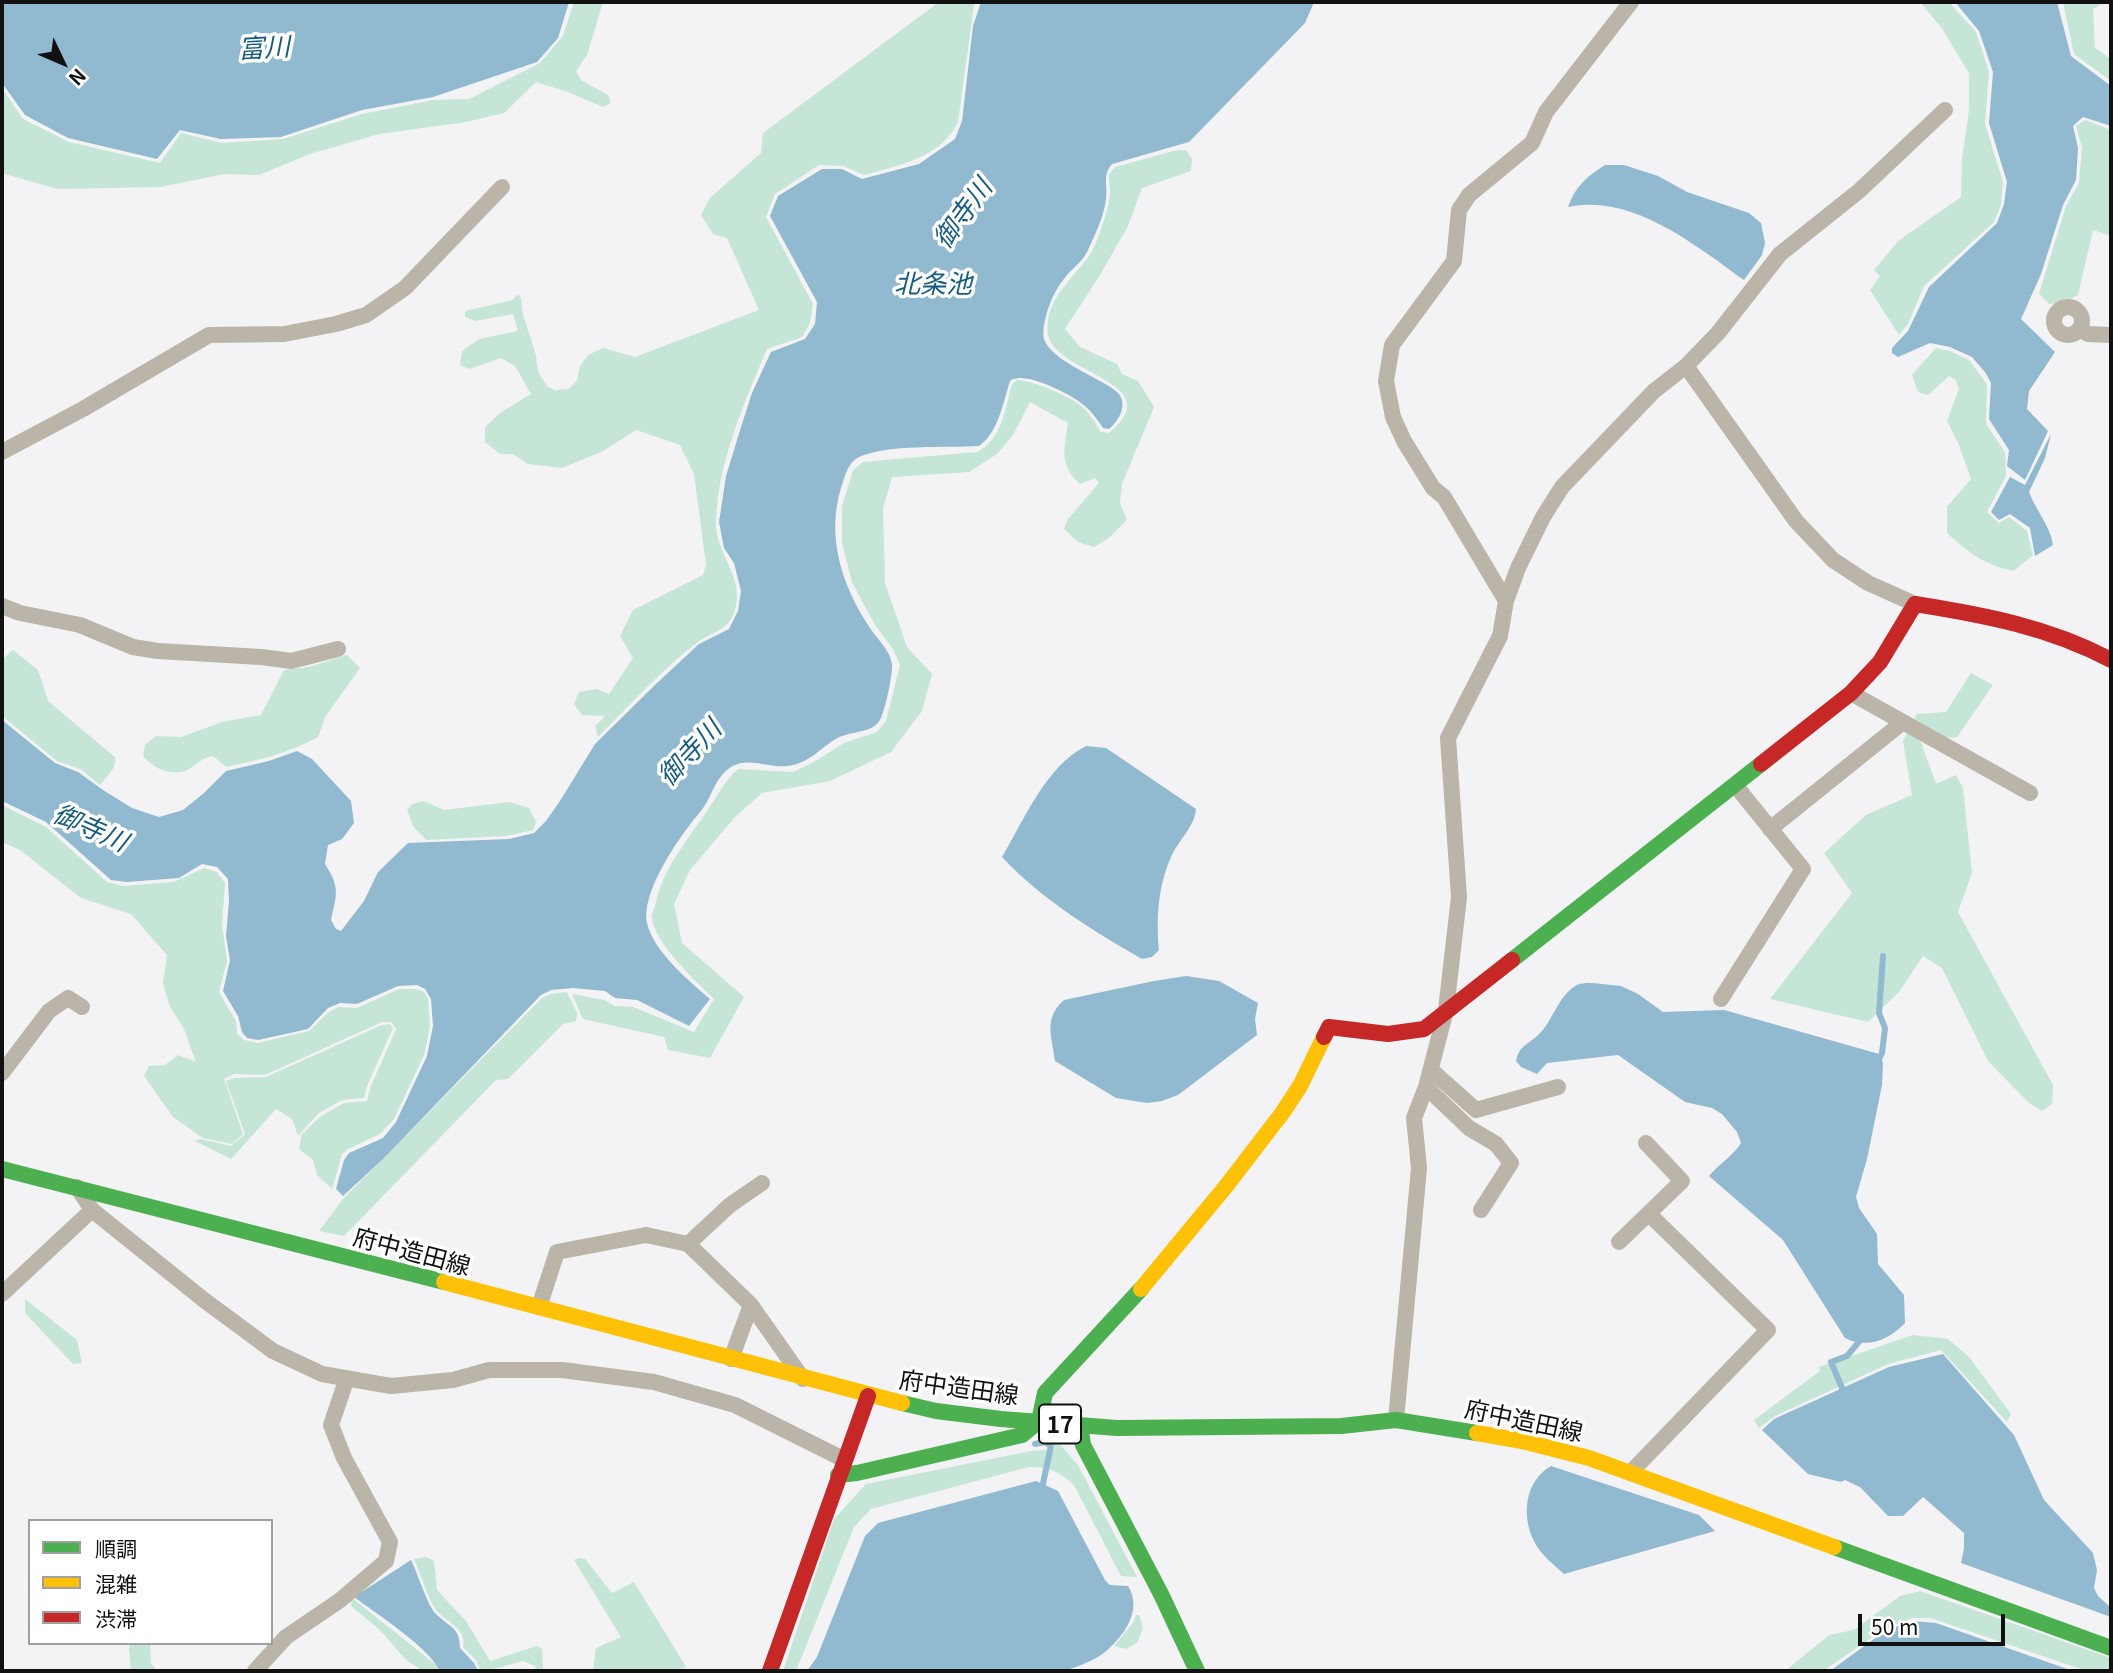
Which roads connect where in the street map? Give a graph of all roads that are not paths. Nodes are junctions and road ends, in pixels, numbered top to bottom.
1 (1631, 2) edge
2 (1945, 110) dead end
3 (502, 187) dead end
4 (2079, 329) dead end
5 (2111, 335) edge
6 (1686, 366) junction
7 (2, 452) edge
8 (1506, 601) junction
9 (1915, 604) junction
10 (2, 606) edge
11 (338, 649) dead end
12 (2111, 660) edge
13 (1851, 693) junction
14 (1903, 722) junction
15 (1735, 785) junction
16 (2030, 793) dead end
17 (1770, 828) junction
18 (1721, 999) dead end
19 (82, 1007) dead end
20 (1446, 1010) junction
21 (1431, 1070) junction
22 (2, 1073) edge
23 (1426, 1087) junction
24 (1558, 1087) dead end
25 (1646, 1143) dead end
26 (2, 1169) edge
27 (762, 1183) dead end
28 (77, 1187) junction
29 (92, 1210) junction
30 (1481, 1210) dead end
31 (1649, 1213) junction
32 (1619, 1242) dead end
33 (688, 1244) junction
34 (2, 1294) edge
35 (751, 1305) junction
36 (539, 1307) junction
37 (731, 1359) junction
38 (346, 1378) junction
39 (803, 1379) junction
40 (868, 1396) junction
41 (1396, 1420) junction
42 (1039, 1421) junction
43 (1080, 1425) junction
44 (841, 1467) junction
45 (1630, 1473) junction
46 (2111, 1648) edge
47 (255, 1671) edge
48 (770, 1671) edge
49 (1197, 1671) edge

1 - 8 street
2 - 6 street
3 - 7 street
4 - 5 street
6 - 8 street
6 - 9 street
8 - 20 street
9 - 12 street
9 - 13 street
10 - 11 street
13 - 14 street
13 - 15 street
14 - 16 street
14 - 17 street
15 - 17 street
15 - 20 street
17 - 18 street
19 - 22 street
20 - 21 street
20 - 42 street
21 - 23 street
21 - 24 street
23 - 30 street
23 - 41 street
25 - 31 street
26 - 28 street, 府中造田線 / 17
27 - 33 street
28 - 29 street
28 - 36 street, 府中造田線 / 17
29 - 34 street
29 - 38 street
31 - 32 street
31 - 45 street
33 - 35 street
33 - 36 street
35 - 37 street
35 - 39 street
36 - 37 street, 府中造田線 / 17
37 - 39 street, 府中造田線 / 17
38 - 44 street
38 - 47 street
39 - 40 street, 府中造田線 / 17
40 - 42 street, 府中造田線 / 17
40 - 44 street
41 - 43 street, 府中造田線 / 17
41 - 45 street, 府中造田線 / 17
42 - 43 street, 府中造田線 / 17
42 - 44 street
43 - 49 street
44 - 48 street
45 - 46 street, 府中造田線 / 17

